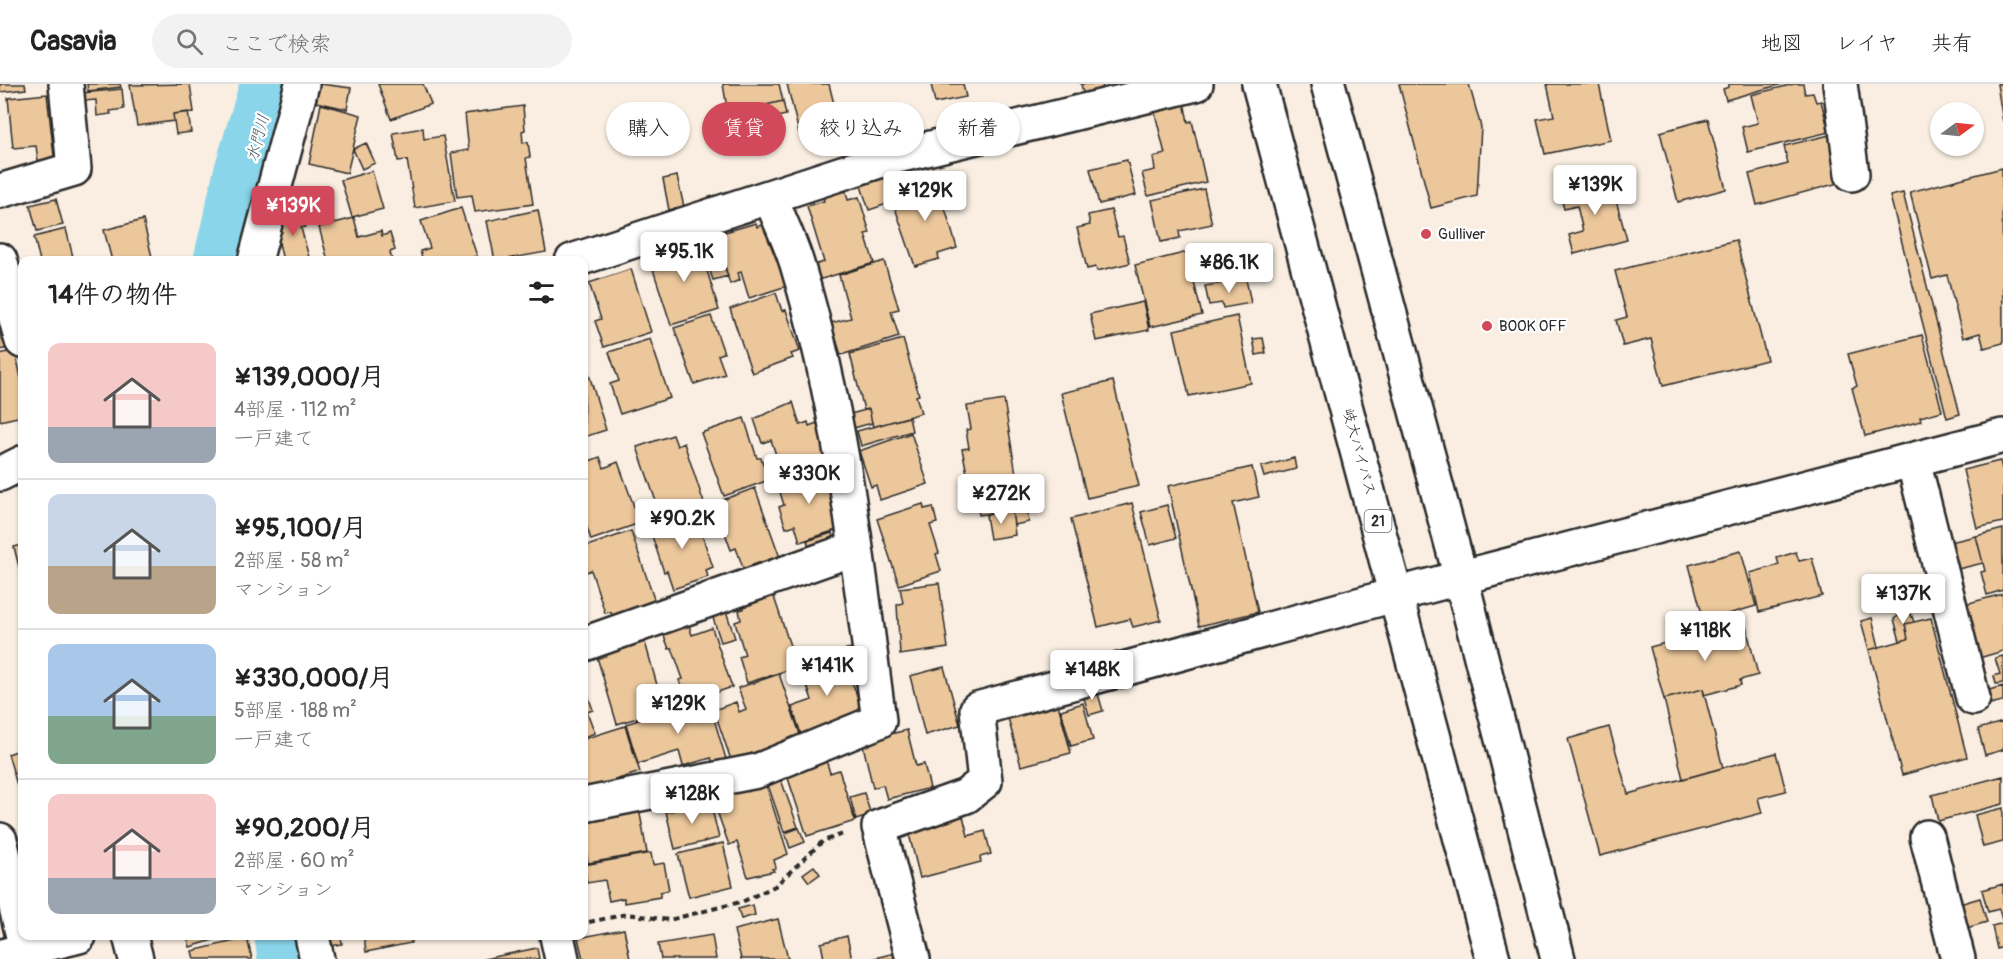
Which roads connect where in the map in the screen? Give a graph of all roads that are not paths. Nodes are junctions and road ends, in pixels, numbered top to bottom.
1 (66, 84) edge
2 (302, 84) edge
3 (1196, 84) edge
4 (1259, 84) edge
5 (1328, 84) edge
6 (1840, 84) edge
7 (1852, 174) dead end
8 (0, 191) edge
9 (770, 197) junction
10 (256, 256) edge
11 (587, 256) edge
12 (0, 260) edge
13 (18, 326) edge
14 (2003, 436) edge
15 (1913, 460) junction
16 (18, 466) edge
17 (0, 474) edge
18 (856, 548) junction
19 (1461, 578) junction
20 (1398, 594) junction
21 (588, 643) edge
22 (1973, 698) dead end
23 (588, 804) edge
24 (1927, 837) dead end
25 (0, 840) edge
26 (63, 940) edge
27 (131, 940) edge
28 (313, 940) edge
29 (558, 940) edge
30 (13, 953) edge
31 (136, 959) edge
32 (317, 959) edge
33 (562, 959) edge
34 (912, 959) edge
35 (1493, 959) edge
36 (1558, 959) edge
37 (1958, 959) edge

1 - 8 main road
2 - 10 main road
3 - 9 main road
4 - 20 main road, 岐大バイパス / 21
5 - 19 main road
6 - 7 main road
9 - 11 main road
9 - 18 main road
12 - 13 main road
14 - 15 main road
15 - 19 main road
15 - 22 main road
16 - 17 main road
18 - 21 main road
18 - 23 main road
19 - 20 main road
19 - 36 main road
20 - 34 main road
20 - 35 main road, 岐大バイパス / 21
24 - 37 main road
25 - 30 main road
26 - 30 main road
27 - 31 main road
28 - 32 main road
29 - 33 main road

